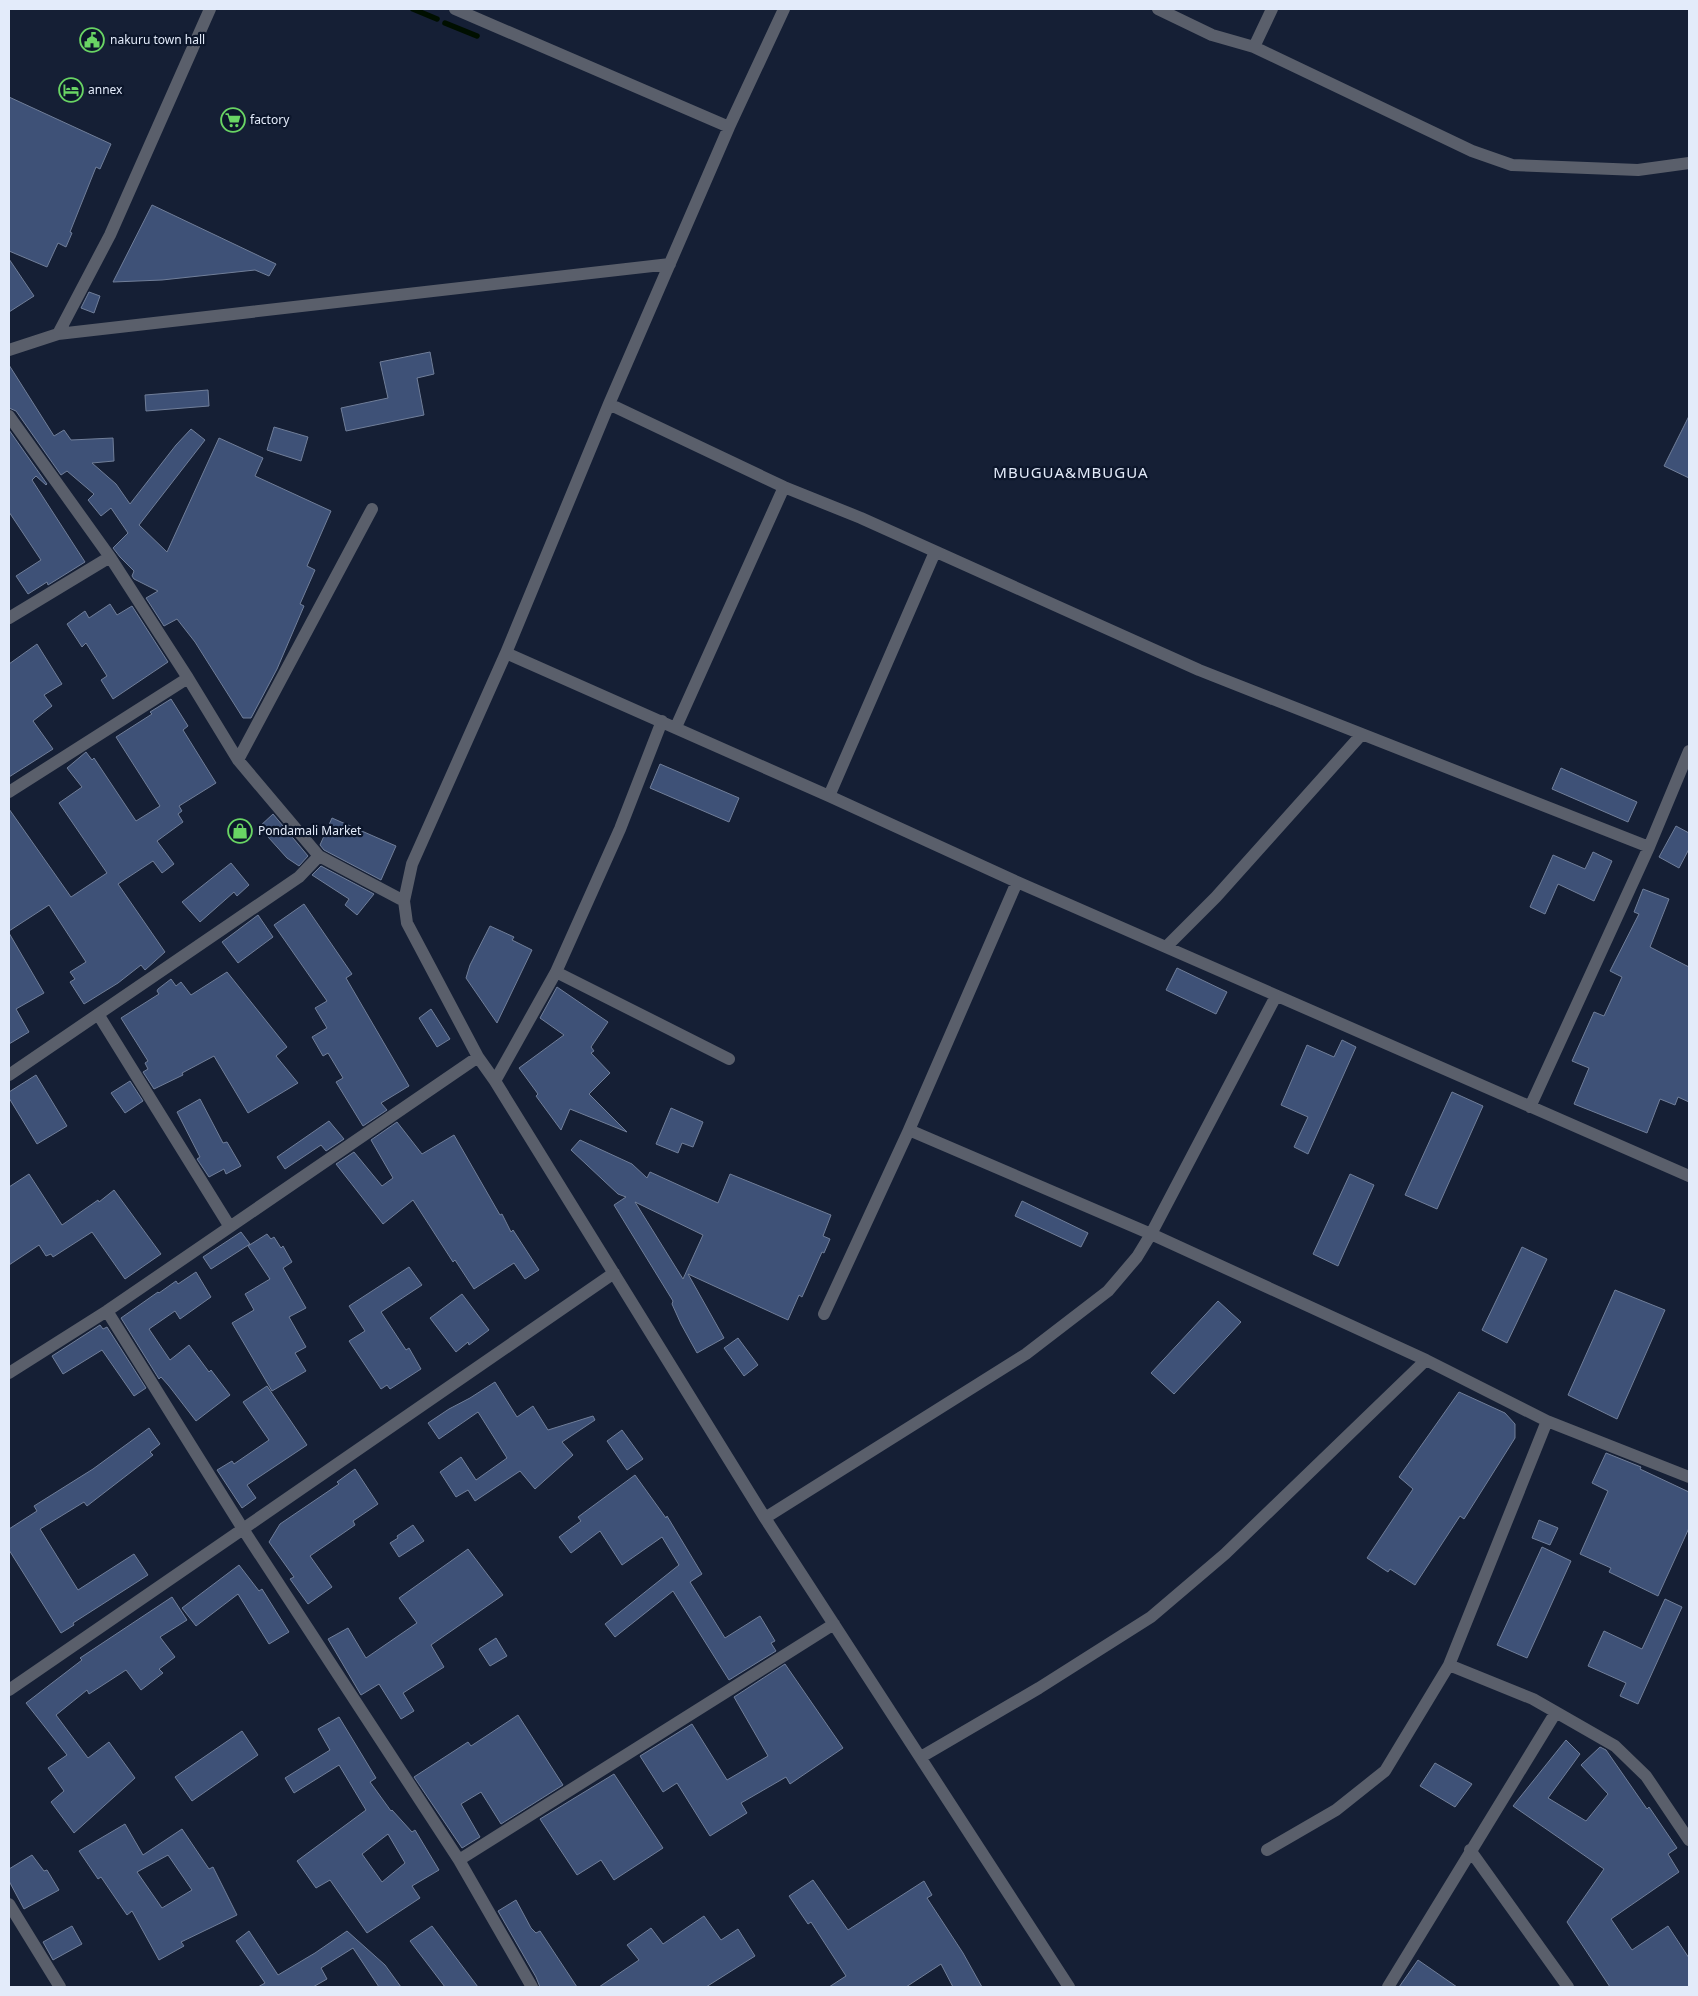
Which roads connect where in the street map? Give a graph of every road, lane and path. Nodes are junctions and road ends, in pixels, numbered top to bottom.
1 (210, 9) edge
2 (455, 9) edge
3 (784, 9) edge
4 (1158, 9) edge
5 (1272, 9) edge
6 (1254, 47) junction
7 (729, 127) junction
8 (1689, 163) edge
9 (670, 264) junction
10 (58, 334) junction
11 (9, 350) edge
12 (609, 404) junction
13 (9, 416) edge
14 (784, 487) junction
15 (372, 508) dead end
16 (935, 552) junction
17 (110, 557) junction
18 (9, 618) edge
19 (506, 653) junction
20 (188, 678) junction
21 (662, 722) junction
22 (676, 728) junction
23 (1362, 734) junction
24 (1689, 750) edge
25 (238, 760) junction
26 (9, 792) edge
27 (829, 796) junction
28 (1649, 847) junction
29 (319, 856) junction
30 (1017, 882) junction
31 (404, 901) junction
32 (1166, 947) junction
33 (556, 972) junction
34 (1276, 996) junction
35 (98, 1014) junction
36 (478, 1057) junction
37 (729, 1059) dead end
38 (9, 1075) edge
39 (495, 1081) junction
40 (1530, 1107) junction
41 (909, 1130) junction
42 (1689, 1176) edge
43 (230, 1227) junction
44 (1151, 1234) junction
45 (614, 1274) junction
46 (107, 1311) junction
47 (824, 1314) dead end
48 (1426, 1360) junction
49 (9, 1373) edge
50 (1547, 1421) junction
51 (1689, 1477) edge
52 (765, 1518) junction
53 (243, 1528) junction
54 (834, 1624) junction
55 (1449, 1665) junction
56 (9, 1690) edge
57 (1556, 1712) junction
58 (921, 1757) junction
59 (1689, 1840) edge
60 (1267, 1850) dead end
61 (1470, 1850) junction
62 (459, 1860) junction
63 (9, 1904) edge
64 (60, 1987) edge
65 (532, 1987) edge
66 (1069, 1987) edge
67 (1388, 1987) edge
68 (1568, 1987) edge

1 - 10 street
2 - 7 street
3 - 7 street
4 - 6 street
5 - 6 street
6 - 8 street
7 - 9 street
9 - 10 street
9 - 12 street
10 - 11 street
12 - 14 street
12 - 19 street
13 - 17 street
14 - 16 street
14 - 22 street
15 - 25 street
16 - 23 street
16 - 27 street
17 - 18 street
17 - 20 street
19 - 21 street
19 - 31 street
20 - 25 street
20 - 26 street
21 - 22 street
21 - 33 street
22 - 27 street
23 - 28 street
23 - 32 street
24 - 28 street
25 - 29 street
27 - 30 street
28 - 40 street
29 - 31 street
29 - 35 street
30 - 32 street
30 - 41 street
31 - 36 street
32 - 34 street
33 - 37 street
33 - 39 street
34 - 40 street
34 - 44 street
35 - 38 street
35 - 43 street
36 - 39 street
36 - 43 street
39 - 45 street
40 - 42 street
41 - 44 street
41 - 47 street
43 - 46 street
44 - 48 street
44 - 52 street
45 - 52 street
45 - 53 street
46 - 49 street
46 - 53 street
48 - 50 street
48 - 58 street
50 - 51 street
50 - 55 street
52 - 54 street
53 - 56 street
53 - 62 street
54 - 58 street
54 - 62 street
55 - 57 street
55 - 60 street
57 - 59 street
57 - 61 street
58 - 66 street
61 - 67 street
61 - 68 street
62 - 65 street
63 - 64 street

